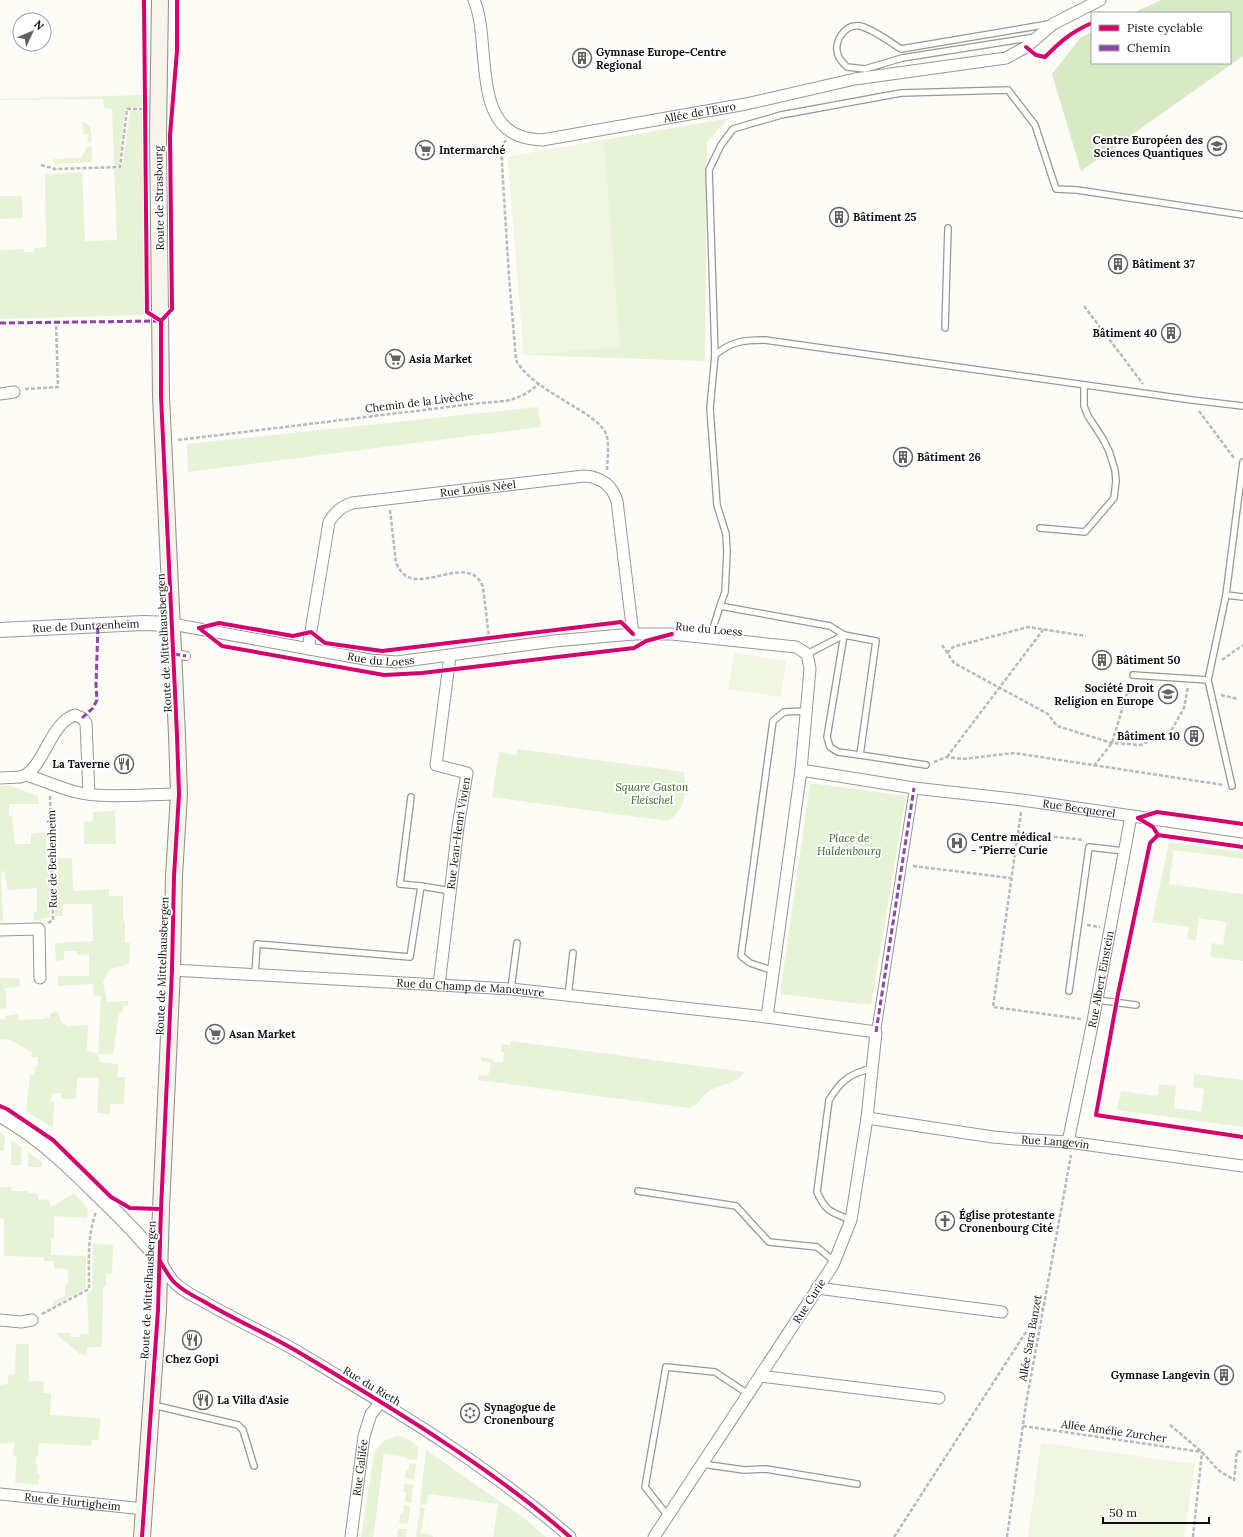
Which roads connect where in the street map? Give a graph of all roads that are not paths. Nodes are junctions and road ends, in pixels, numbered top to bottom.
1 (160, 0) edge
2 (474, 0) edge
3 (1100, 0) edge
4 (1053, 24) junction
5 (1038, 36) junction
6 (1243, 215) edge
7 (948, 228) dead end
8 (945, 328) dead end
9 (715, 355) junction
10 (1084, 385) junction
11 (14, 392) road end
12 (0, 394) edge
13 (161, 396) joint
14 (1243, 406) edge
15 (1243, 462) edge
16 (1242, 468) edge
17 (1040, 528) dead end
18 (1226, 595) junction
19 (1243, 597) edge
20 (720, 606) junction
21 (172, 624) junction
22 (0, 630) edge
23 (633, 634) junction
24 (844, 635) junction
25 (710, 638) junction
26 (308, 649) junction
27 (807, 654) junction
28 (450, 656) junction
29 (1133, 676) road end
30 (1208, 680) junction
31 (806, 712) junction
32 (860, 755) junction
33 (926, 765) road end
34 (801, 770) junction
35 (26, 775) junction
36 (0, 778) edge
37 (1232, 786) road end
38 (914, 788) junction
39 (89, 794) junction
40 (179, 794) junction
41 (410, 797) dead end
42 (1130, 816) junction
43 (1243, 832) edge
44 (1124, 851) junction
45 (421, 886) junction
46 (451, 891) junction
47 (0, 930) edge
48 (517, 943) dead end
49 (574, 953) dead end
50 (172, 970) junction
51 (774, 971) junction
52 (255, 975) junction
53 (40, 978) dead end
54 (439, 985) junction
55 (511, 989) junction
56 (1069, 991) dead end
57 (568, 996) junction
58 (1097, 1000) junction
59 (1136, 1005) dead end
60 (768, 1017) junction
61 (876, 1032) junction
62 (872, 1068) junction
63 (0, 1115) edge
64 (867, 1118) junction
65 (1071, 1143) junction
66 (1243, 1166) edge
67 (638, 1191) dead end
68 (851, 1220) junction
69 (160, 1261) junction
70 (834, 1261) junction
71 (817, 1288) junction
72 (1002, 1312) dead end
73 (0, 1320) edge
74 (32, 1320) road end
75 (760, 1376) junction
76 (748, 1394) junction
77 (939, 1398) dead end
78 (380, 1402) junction
79 (151, 1405) junction
80 (702, 1464) junction
81 (254, 1466) dead end
82 (857, 1484) dead end
83 (0, 1494) edge
84 (144, 1509) junction
85 (668, 1516) junction
86 (141, 1536) edge
87 (351, 1537) edge
88 (570, 1537) edge
89 (654, 1537) edge

1 - 13 main road, Route de Strasbourg
2 - 5 street, Allée de l'Euro
3 - 4 street, Allée de l'Euro
4 - 5 street, Allée de l'Euro
4 - 5 lane
6 - 9 lane
7 - 8 lane
9 - 10 lane
9 - 20 lane
10 - 14 lane
10 - 17 lane
11 - 12 street
13 - 21 main road, Route de Mittelhausbergen
15 - 16 lane
16 - 18 lane
18 - 19 lane
18 - 30 lane
20 - 24 lane
20 - 25 lane
21 - 22 street, Rue de Duntzenheim
21 - 26 street, Rue du Loess
21 - 40 main road, Route de Mittelhausbergen
23 - 25 street, Rue du Loess
23 - 26 street, Rue Louis Néel
23 - 28 street, Rue du Loess
24 - 27 lane
24 - 32 lane
24 - 32 lane
25 - 27 street, Rue du Loess
26 - 28 street, Rue du Loess
27 - 31 street
28 - 46 street, Rue Jean-Henri Vivien
29 - 30 lane
30 - 37 lane
31 - 34 street
31 - 51 lane
32 - 33 lane
34 - 38 street
34 - 51 street
35 - 36 street
35 - 39 street
35 - 39 street
38 - 42 street, Rue Becquerel
38 - 61 street
39 - 40 street
40 - 50 main road, Route de Mittelhausbergen
41 - 45 lane
42 - 43 street, Rue Becquerel
42 - 44 street, Rue Albert Einstein
44 - 56 lane
44 - 58 street, Rue Albert Einstein
45 - 46 lane
45 - 52 lane
46 - 54 street, Rue Jean-Henri Vivien
47 - 53 street
48 - 55 lane
49 - 57 lane
50 - 52 street, Rue du Champ de Manœuvre
50 - 69 main road, Route de Mittelhausbergen
51 - 60 street
52 - 54 street, Rue du Champ de Manœuvre
54 - 55 street, Rue du Champ de Manœuvre
55 - 57 street, Rue du Champ de Manœuvre
57 - 60 street, Rue du Champ de Manœuvre
58 - 59 lane
58 - 65 street, Rue Albert Einstein
60 - 61 street
61 - 62 street, Rue Curie
62 - 64 street, Rue Curie
62 - 68 lane
63 - 69 street
64 - 65 street, Rue Langevin
64 - 68 street, Rue Curie
65 - 66 street, Rue Langevin
67 - 70 lane
68 - 70 street, Rue Curie
69 - 78 street, Rue du Rieth
69 - 79 main road, Route de Mittelhausbergen
70 - 71 street, Rue Curie
71 - 72 street
71 - 75 street, Rue Curie
73 - 74 street
75 - 76 street, Rue Curie
75 - 77 street
76 - 80 street, Rue Curie
76 - 85 lane
78 - 87 street, Rue Galilée
78 - 88 street, Rue du Rieth
79 - 81 lane
79 - 84 main road, Route de Mittelhausbergen
80 - 82 lane
80 - 85 street, Rue Curie
83 - 84 street, Rue de Hurtigheim
84 - 86 main road, Route de Mittelhausbergen
85 - 89 street, Rue Curie

